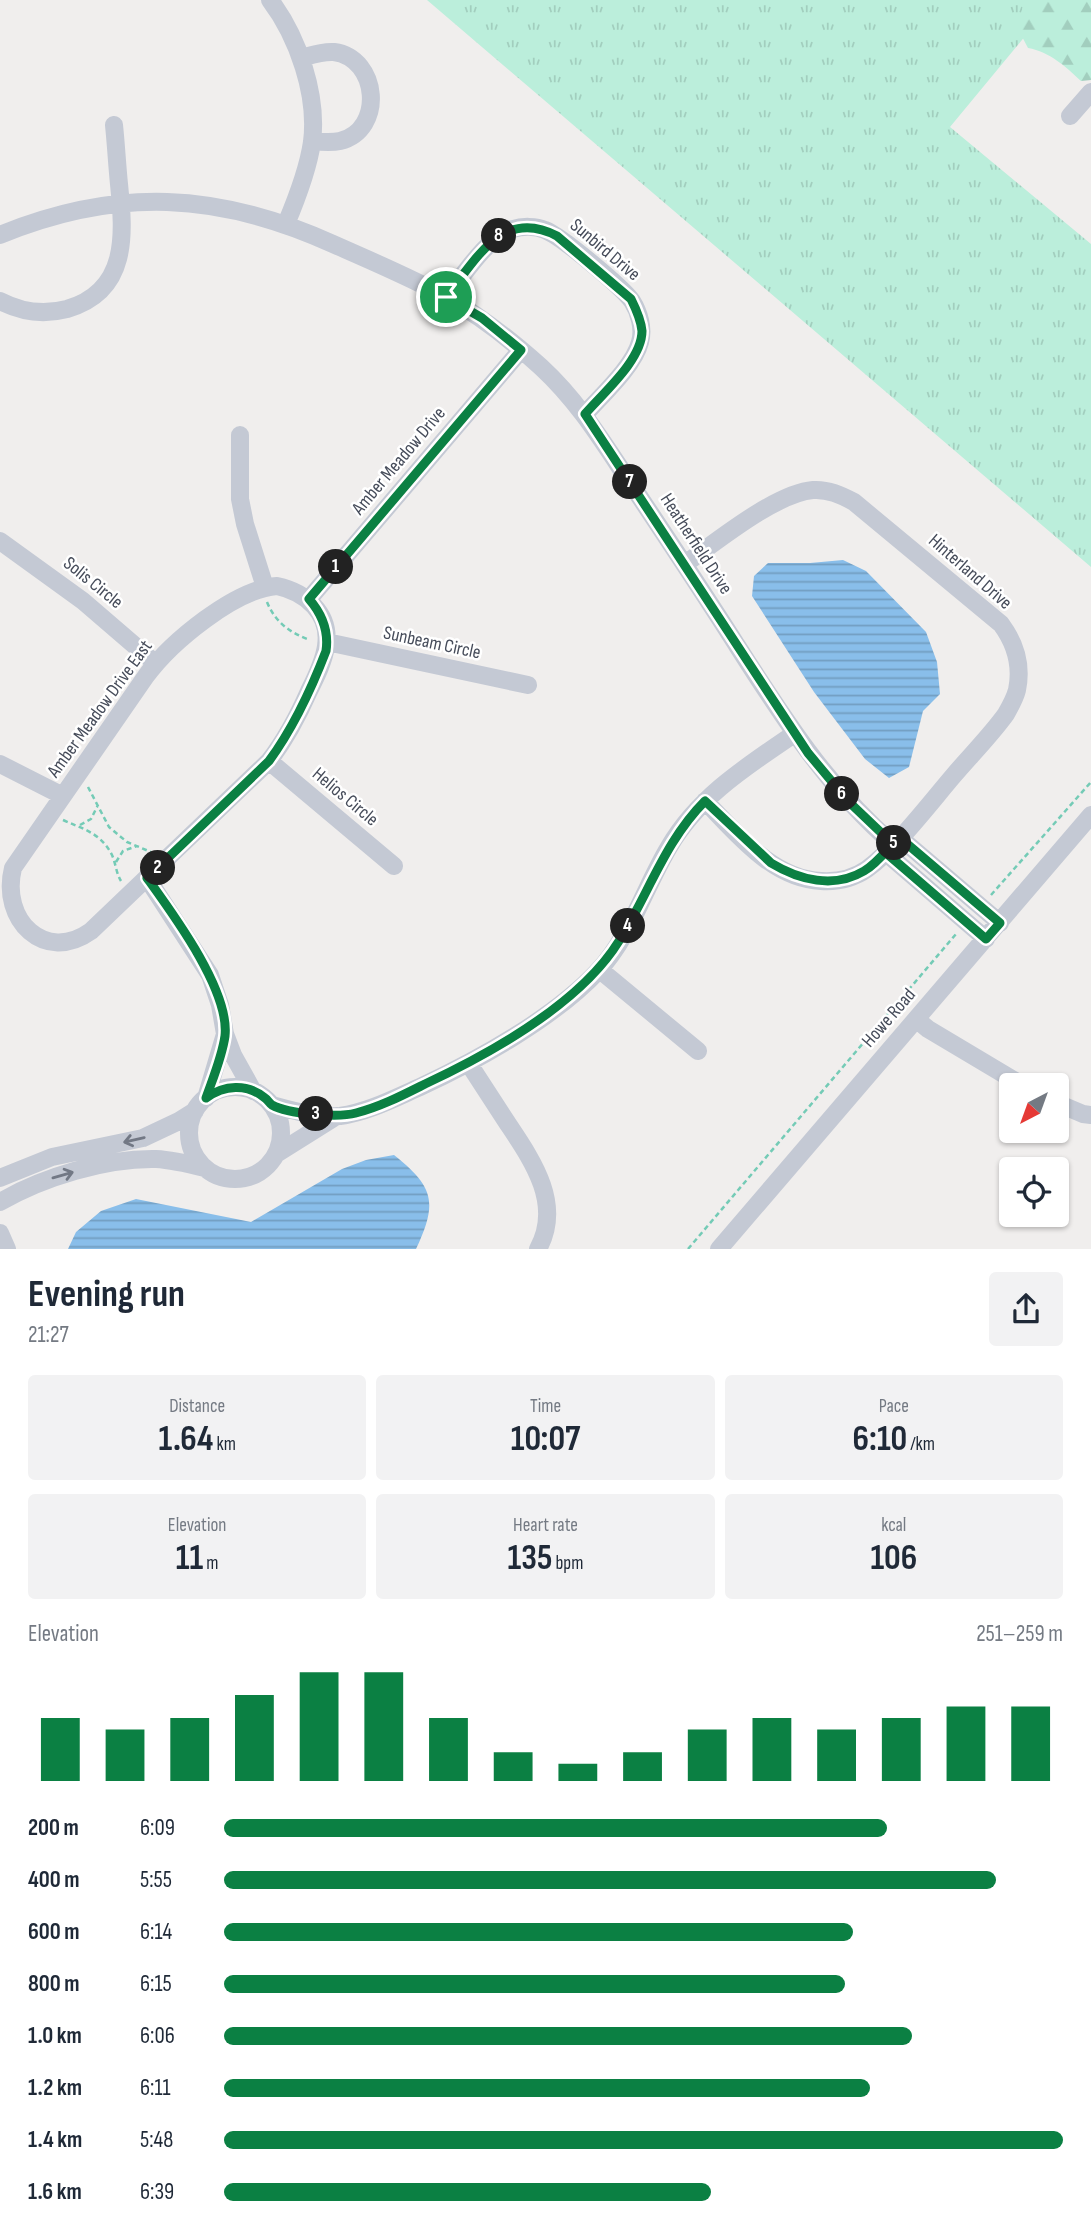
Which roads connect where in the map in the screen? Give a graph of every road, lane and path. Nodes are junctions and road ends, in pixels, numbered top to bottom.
1 (270, 0) edge
2 (301, 58) junction
3 (1091, 92) edge
4 (1070, 117) dead end
5 (114, 125) dead end
6 (312, 141) junction
7 (121, 202) junction
8 (286, 224) junction
9 (0, 235) edge
10 (446, 297) junction
11 (0, 301) edge
12 (521, 350) junction
13 (585, 414) junction
14 (240, 435) dead end
15 (0, 541) edge
16 (685, 564) junction
17 (271, 593) junction
18 (309, 599) junction
19 (317, 641) junction
20 (155, 663) junction
21 (528, 685) dead end
22 (794, 734) junction
23 (269, 761) junction
24 (0, 764) edge
25 (1091, 782) edge
26 (71, 800) junction
27 (705, 801) junction
28 (98, 805) junction
29 (1090, 818) edge
30 (77, 825) junction
31 (892, 844) junction
32 (137, 846) junction
33 (153, 854) dead end
34 (394, 866) dead end
35 (115, 867) junction
36 (147, 878) junction
37 (123, 884) dead end
38 (980, 906) junction
39 (966, 923) junction
40 (1000, 923) junction
41 (986, 939) junction
42 (600, 970) junction
43 (916, 1019) junction
44 (225, 1034) junction
45 (698, 1051) dead end
46 (469, 1064) junction
47 (1002, 1073) edge
48 (253, 1091) junction
49 (200, 1104) junction
50 (272, 1105) junction
51 (1069, 1108) edge
52 (1091, 1115) edge
53 (337, 1116) junction
54 (278, 1153) junction
55 (205, 1168) junction
56 (0, 1178) edge
57 (0, 1202) edge
58 (0, 1233) edge
59 (7, 1249) edge
60 (538, 1249) edge
61 (688, 1249) edge
62 (719, 1249) edge

1 - 2 street
2 - 6 street
2 - 6 street
3 - 4 street
5 - 7 street
6 - 8 street
7 - 8 street, Heatherfield Drive
7 - 9 street, Heatherfield Drive
7 - 11 street
8 - 10 street, Heatherfield Drive
10 - 12 street, Heatherfield Drive
10 - 13 street, Sunbird Drive
12 - 13 street, Heatherfield Drive
12 - 18 street, Amber Meadow Drive
13 - 16 street, Heatherfield Drive
14 - 17 street
15 - 20 street, Solis Circle
16 - 22 street, Heatherfield Drive
16 - 31 street, Hinterland Drive
17 - 18 street
17 - 19 path
17 - 20 street, Amber Meadow Drive East
18 - 19 street
19 - 21 street, Sunbeam Circle
19 - 23 street
20 - 26 street, Amber Meadow Drive East
22 - 27 street
22 - 31 street, Heatherfield Drive
23 - 34 street, Helios Circle
23 - 36 street
24 - 26 street
25 - 38 path
26 - 28 path
26 - 30 path
26 - 36 street, Amber Meadow Drive East
27 - 31 street, Hinterland Drive
27 - 42 street
28 - 30 path
28 - 32 path
29 - 40 street, Howe Road
30 - 35 path
31 - 38 street, Heatherfield Drive
31 - 39 street, Heatherfield Drive
32 - 33 path
32 - 35 path
35 - 37 path
36 - 44 street
38 - 40 street, Heatherfield Drive
39 - 41 street, Heatherfield Drive
39 - 61 path
40 - 41 street, Howe Road
41 - 43 street, Howe Road
42 - 45 street
42 - 46 street
43 - 47 street
43 - 62 street, Howe Road
44 - 48 street
44 - 49 street
46 - 53 street
46 - 60 street
48 - 49 street
48 - 50 street
49 - 55 street
49 -> 56 street
50 - 53 street
50 - 54 street
51 - 52 street
53 - 54 street
54 - 55 street
57 -> 55 street
58 - 59 street

